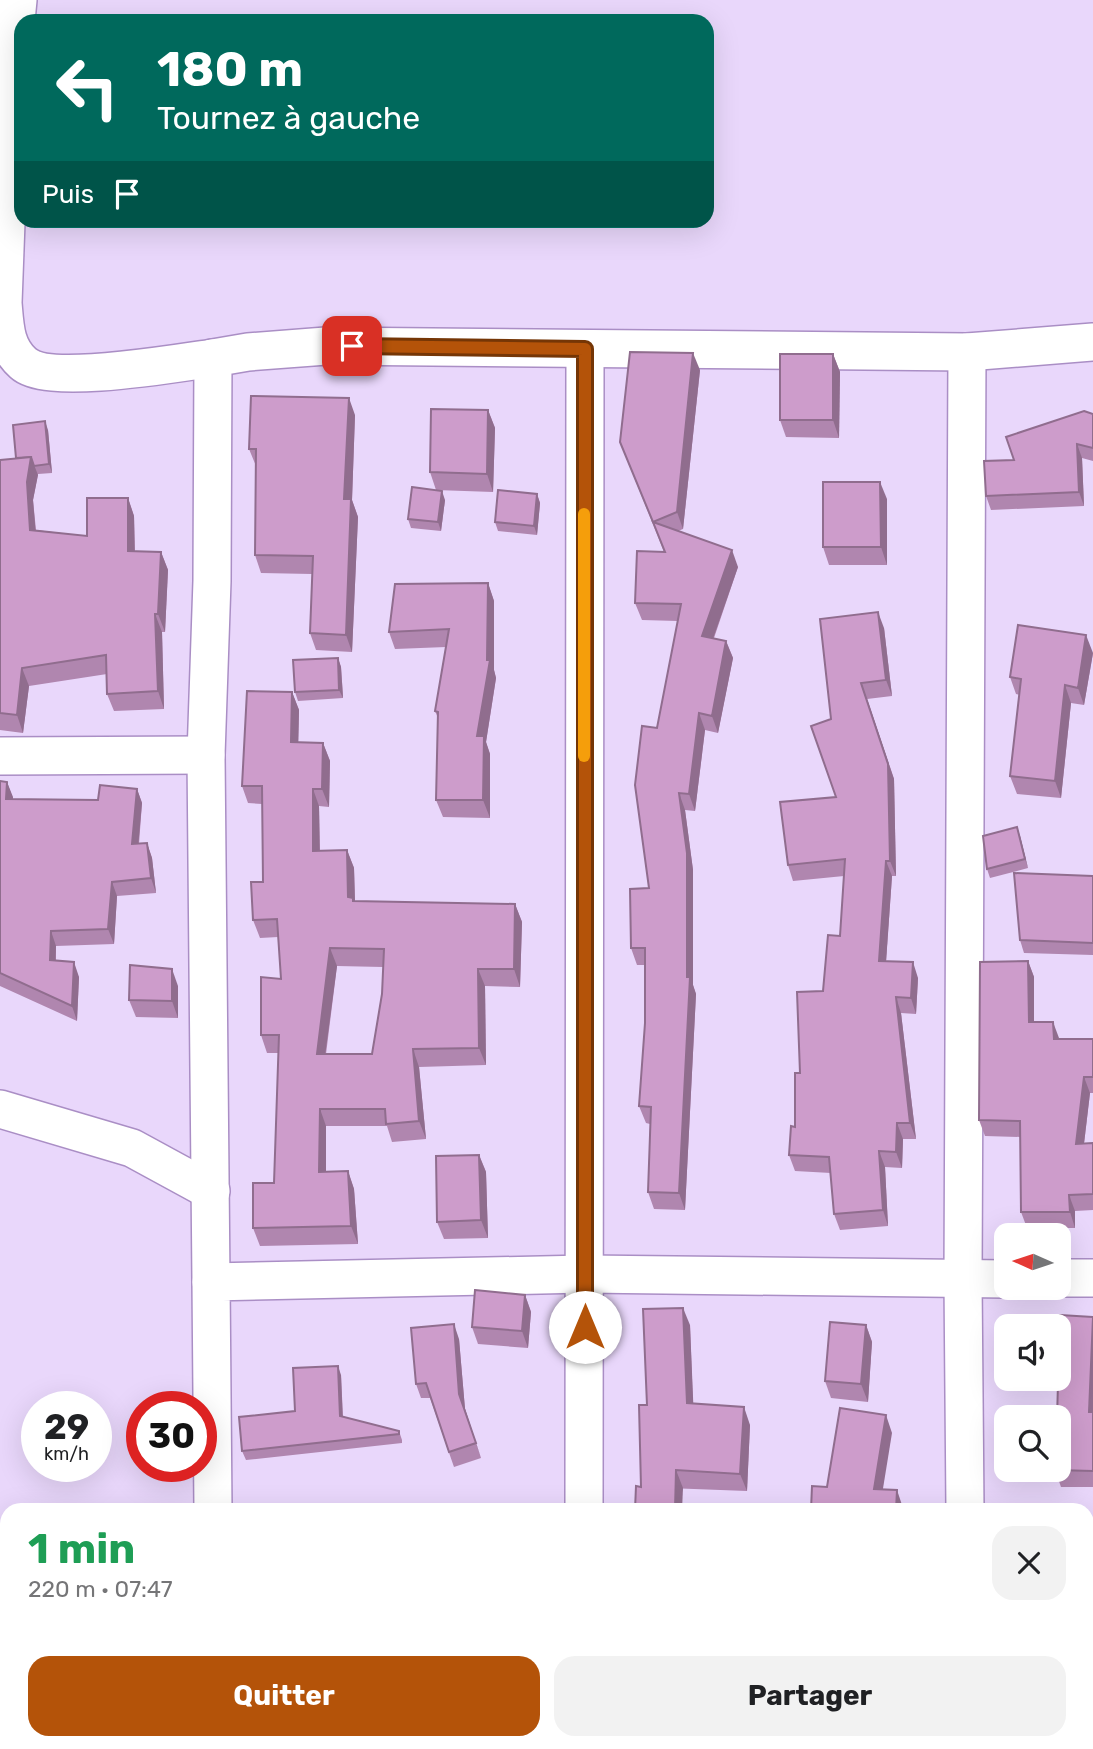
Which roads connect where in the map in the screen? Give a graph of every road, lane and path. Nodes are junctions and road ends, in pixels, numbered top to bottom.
1 (14, 41) edge
2 (1093, 342) edge
3 (585, 349) junction
4 (967, 352) junction
5 (213, 358) junction
6 (206, 755) junction
7 (0, 756) edge
8 (0, 1109) edge
9 (211, 1191) junction
10 (585, 1275) junction
11 (1071, 1278) edge
12 (1093, 1278) edge
13 (994, 1279) edge
14 (963, 1280) junction
15 (211, 1282) junction
16 (213, 1503) edge
17 (584, 1503) edge
18 (965, 1503) edge

1 - 5 street
2 - 4 street
3 - 4 street
3 - 5 street
3 - 10 street
4 - 14 street
5 - 6 street
6 - 7 street
6 - 9 street
8 - 9 street
9 - 15 street
10 - 14 street
10 - 15 street
10 - 17 street
11 - 12 street
13 - 14 street
14 - 18 street
15 - 16 street

